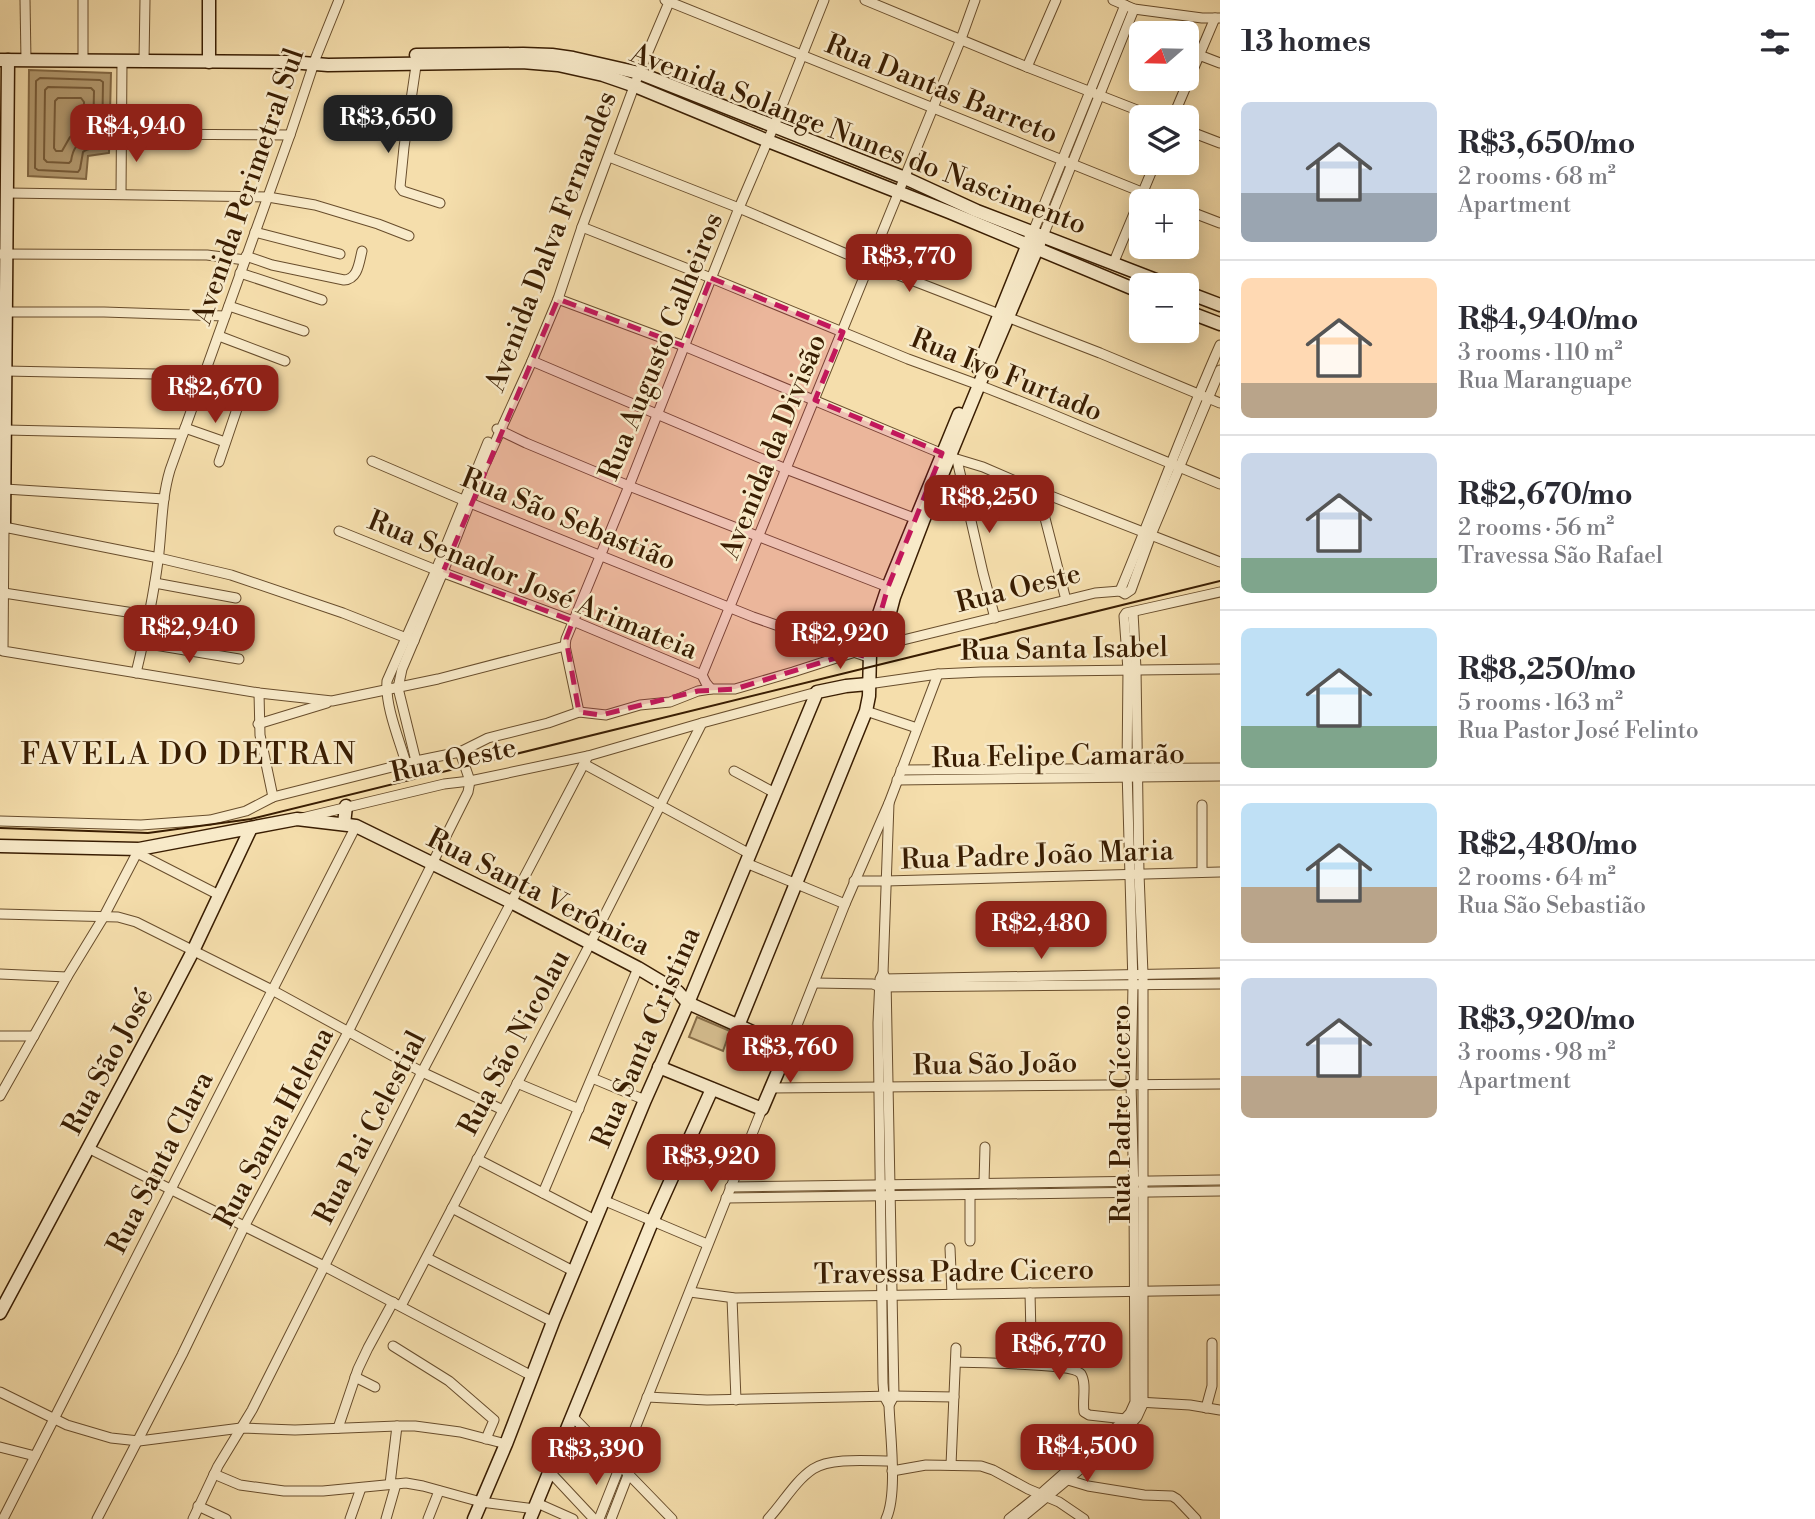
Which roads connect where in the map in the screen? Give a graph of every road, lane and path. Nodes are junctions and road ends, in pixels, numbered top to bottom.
1 (25, 0) edge
2 (83, 0) edge
3 (145, 0) edge
4 (209, 0) edge
5 (339, 0) edge
6 (824, 0) edge
7 (865, 0) edge
8 (975, 0) edge
9 (1056, 0) edge
10 (1113, 0) edge
11 (668, 1) edge
12 (1129, 7) junction
13 (1217, 18) edge
14 (961, 39) junction
15 (802, 55) junction
16 (1199, 55) joint
17 (417, 59) junction
18 (4, 60) edge
19 (26, 60) junction
20 (83, 60) junction
21 (122, 61) junction
22 (144, 61) junction
23 (315, 61) junction
24 (209, 62) junction
25 (1220, 63) edge
26 (1027, 67) junction
27 (639, 73) junction
28 (635, 86) junction
29 (1094, 94) junction
30 (1129, 107) edge
31 (932, 108) junction
32 (774, 126) junction
33 (121, 134) junction
34 (290, 135) junction
35 (1199, 135) edge
36 (768, 141) junction
37 (1220, 143) edge
38 (608, 156) junction
39 (1062, 161) junction
40 (1072, 165) junction
41 (905, 178) junction
42 (1133, 189) edge
43 (8, 192) junction
44 (899, 193) junction
45 (121, 194) junction
46 (268, 197) junction
47 (440, 203) dead end
48 (739, 208) junction
49 (1199, 215) edge
50 (1220, 223) edge
51 (1129, 226) edge
52 (582, 227) junction
53 (256, 232) junction
54 (1038, 234) junction
55 (409, 236) dead end
56 (1032, 248) junction
57 (362, 251) dead end
58 (340, 254) dead end
59 (3, 255) edge
60 (245, 258) junction
61 (870, 264) junction
62 (1113, 264) junction
63 (240, 273) junction
64 (1137, 273) edge
65 (711, 278) junction
66 (1129, 287) edge
67 (1199, 297) edge
68 (558, 299) junction
69 (322, 300) dead end
70 (1220, 305) edge
71 (229, 306) junction
72 (5, 312) junction
73 (1004, 315) junction
74 (225, 316) junction
75 (1199, 316) edge
76 (1220, 324) edge
77 (304, 331) dead end
78 (843, 332) junction
79 (219, 335) junction
80 (3, 340) edge
81 (1220, 345) edge
82 (684, 346) junction
83 (285, 361) dead end
84 (532, 361) junction
85 (1220, 370) edge
86 (5, 371) junction
87 (204, 375) junction
88 (975, 384) junction
89 (1198, 395) junction
90 (241, 397) dead end
91 (1208, 399) junction
92 (815, 400) junction
93 (1220, 403) edge
94 (656, 415) junction
95 (500, 427) junction
96 (6, 430) junction
97 (184, 431) junction
98 (225, 442) junction
99 (950, 457) junction
100 (372, 461) dead end
101 (219, 463) dead end
102 (1176, 467) junction
103 (786, 469) junction
104 (1220, 484) edge
105 (629, 486) junction
106 (5, 489) junction
107 (1038, 491) junction
108 (164, 499) junction
109 (467, 502) junction
110 (920, 520) junction
111 (2, 527) edge
112 (339, 531) dead end
113 (1148, 534) junction
114 (759, 537) junction
115 (600, 555) junction
116 (159, 558) junction
117 (1220, 562) edge
118 (439, 571) junction
119 (155, 583) junction
120 (888, 587) junction
121 (1119, 591) junction
122 (1220, 592) edge
123 (4, 593) junction
124 (236, 598) dead end
125 (1066, 600) junction
126 (731, 608) junction
127 (149, 616) junction
128 (995, 618) junction
129 (573, 621) junction
130 (244, 630) dead end
131 (410, 639) junction
132 (876, 639) junction
133 (143, 643) junction
134 (565, 646) junction
135 (852, 653) junction
136 (868, 657) junction
137 (239, 659) dead end
138 (1220, 668) edge
139 (1132, 669) junction
140 (136, 673) junction
141 (938, 674) junction
142 (706, 682) junction
143 (868, 684) junction
144 (398, 688) junction
145 (386, 691) junction
146 (817, 692) junction
147 (259, 694) junction
148 (332, 701) junction
149 (866, 711) junction
150 (579, 712) junction
151 (702, 723) junction
152 (258, 724) junction
153 (917, 727) junction
154 (460, 752) junction
155 (586, 760) junction
156 (411, 762) junction
157 (1220, 768) edge
158 (734, 771) dead end
159 (1127, 773) junction
160 (1138, 773) junction
161 (899, 775) junction
162 (1220, 776) edge
163 (470, 781) junction
164 (775, 793) junction
165 (272, 797) junction
166 (889, 803) junction
167 (660, 804) junction
168 (1202, 805) dead end
169 (346, 807) junction
170 (297, 819) junction
171 (0, 821) edge
172 (350, 825) junction
173 (251, 828) junction
174 (0, 846) edge
175 (138, 851) junction
176 (748, 858) junction
177 (432, 864) junction
178 (1202, 872) junction
179 (1220, 872) edge
180 (1135, 874) junction
181 (855, 881) junction
182 (885, 881) junction
183 (796, 885) junction
184 (219, 895) junction
185 (511, 902) junction
186 (845, 904) junction
187 (0, 915) edge
188 (103, 918) junction
189 (590, 944) junction
190 (193, 951) junction
191 (638, 968) junction
192 (1220, 972) edge
193 (0, 974) edge
194 (1138, 974) junction
195 (67, 977) junction
196 (881, 981) junction
197 (1018, 981) junction
198 (815, 983) junction
199 (1220, 984) edge
200 (1138, 985) junction
201 (272, 990) junction
202 (688, 1003) junction
203 (738, 1026) junction
204 (348, 1032) junction
205 (0, 1036) edge
206 (34, 1036) junction
207 (788, 1048) junction
208 (659, 1067) junction
209 (422, 1072) junction
210 (592, 1078) junction
211 (517, 1083) junction
212 (1136, 1084) junction
213 (1220, 1084) edge
214 (712, 1088) junction
215 (771, 1088) junction
216 (884, 1088) junction
217 (0, 1096) edge
218 (645, 1100) junction
219 (579, 1109) junction
220 (762, 1109) junction
221 (503, 1110) junction
222 (985, 1147) dead end
223 (88, 1148) junction
224 (477, 1159) junction
225 (1220, 1180) edge
226 (1138, 1181) junction
227 (984, 1183) junction
228 (1004, 1183) junction
229 (886, 1185) junction
230 (730, 1187) junction
231 (170, 1191) junction
232 (1220, 1191) edge
233 (543, 1193) junction
234 (1139, 1193) junction
235 (1005, 1194) junction
236 (970, 1195) junction
237 (885, 1196) junction
238 (726, 1198) junction
239 (603, 1200) junction
240 (452, 1208) junction
241 (595, 1220) junction
242 (652, 1222) junction
243 (244, 1227) junction
244 (970, 1241) dead end
245 (707, 1244) junction
246 (950, 1248) dead end
247 (426, 1258) junction
248 (324, 1266) junction
249 (575, 1272) junction
250 (1220, 1290) edge
251 (1138, 1291) junction
252 (690, 1292) junction
253 (1030, 1293) junction
254 (952, 1294) junction
255 (887, 1296) junction
256 (732, 1298) junction
257 (397, 1304) junction
258 (0, 1314) edge
259 (553, 1322) junction
260 (1031, 1336) dead end
261 (1212, 1343) dead end
262 (393, 1346) dead end
263 (956, 1348) dead end
264 (956, 1362) junction
265 (532, 1376) junction
266 (355, 1377) junction
267 (375, 1387) dead end
268 (0, 1392) edge
269 (647, 1397) junction
270 (954, 1397) junction
271 (889, 1399) junction
272 (736, 1400) junction
273 (1139, 1403) junction
274 (1206, 1408) junction
275 (1220, 1410) edge
276 (572, 1416) junction
277 (54, 1419) junction
278 (1125, 1419) junction
279 (397, 1426) junction
280 (241, 1428) junction
281 (338, 1428) junction
282 (486, 1439) junction
283 (139, 1441) junction
284 (506, 1444) junction
285 (0, 1447) edge
286 (35, 1456) junction
287 (951, 1465) junction
288 (891, 1466) junction
289 (620, 1467) junction
290 (550, 1472) junction
291 (214, 1474) junction
292 (628, 1475) junction
293 (1069, 1480) junction
294 (393, 1484) junction
295 (361, 1488) junction
296 (439, 1491) junction
297 (1043, 1496) junction
298 (481, 1502) junction
299 (198, 1506) junction
300 (534, 1510) edge
301 (3, 1519) edge
302 (97, 1519) edge
303 (193, 1519) edge
304 (226, 1519) edge
305 (350, 1519) edge
306 (386, 1519) edge
307 (428, 1519) edge
308 (474, 1519) edge
309 (573, 1519) edge
310 (594, 1519) edge
311 (599, 1519) edge
312 (611, 1519) edge
313 (672, 1519) edge
314 (768, 1519) edge
315 (886, 1519) edge
316 (1009, 1519) edge
317 (1020, 1519) edge
318 (1084, 1519) edge
319 (1196, 1519) edge

1 - 19 street
2 - 20 street
3 - 22 street
4 - 24 main road
5 - 23 street, Avenida Perimetral Sul
6 - 15 street, Rua Augusto Calheiros
7 - 14 street
8 - 14 street, Avenida da Divisão
9 - 26 street
10 - 12 street
11 - 15 street, Rua Dantas Barreto
11 - 27 street, Avenida Dalva Fernandes
12 - 13 street
12 - 29 street
13 - 16 street
14 - 26 street
14 - 31 street, Avenida da Divisão
15 - 31 street, Rua Dantas Barreto
15 - 32 street, Rua Augusto Calheiros
16 - 25 street
17 - 23 main road, Avenida Solange Nunes do Nascimento
17 - 27 main road, Avenida Solange Nunes do Nascimento
17 - 28 main road, Avenida Solange Nunes do Nascimento
17 - 47 street
18 - 19 main road, Avenida Solange Nunes do Nascimento
18 - 43 main road
19 - 20 main road, Avenida Solange Nunes do Nascimento
20 - 21 main road, Avenida Solange Nunes do Nascimento
21 - 22 main road, Avenida Solange Nunes do Nascimento
21 - 33 street
22 - 24 main road, Avenida Solange Nunes do Nascimento
23 - 24 main road, Avenida Solange Nunes do Nascimento
23 - 34 street, Avenida Perimetral Sul
26 - 29 street
27 - 28 street, Avenida Dalva Fernandes
27 - 32 main road, Avenida Solange Nunes do Nascimento
28 - 36 main road, Avenida Solange Nunes do Nascimento
28 - 38 street, Avenida Dalva Fernandes
29 - 30 street
29 - 39 street
29 - 40 street
31 - 39 street, Rua Dantas Barreto
31 - 41 street, Avenida da Divisão
32 - 36 street, Rua Augusto Calheiros
32 - 41 main road, Avenida Solange Nunes do Nascimento
33 - 34 street
33 - 45 street
34 - 46 street, Avenida Perimetral Sul
35 - 37 street
36 - 44 main road, Avenida Solange Nunes do Nascimento
36 - 48 street, Rua Augusto Calheiros
38 - 48 street
38 - 52 street, Avenida Dalva Fernandes
39 - 40 street, Rua Dantas Barreto
39 - 54 street
40 - 42 street, Rua Dantas Barreto
40 - 54 street
41 - 44 street, Avenida da Divisão
41 - 54 main road, Avenida Solange Nunes do Nascimento
43 - 45 street
43 - 59 main road
44 - 56 main road, Avenida Solange Nunes do Nascimento
44 - 61 street, Avenida da Divisão
45 - 46 street
46 - 53 street, Avenida Perimetral Sul
46 - 55 street
48 - 61 street
48 - 65 street, Rua Augusto Calheiros
49 - 50 street
51 - 62 street
52 - 65 street, Rua Ivo Furtado
52 - 68 street, Avenida Dalva Fernandes
53 - 58 street
53 - 60 street, Avenida Perimetral Sul
54 - 56 main road
54 - 62 main road, Avenida Solange Nunes do Nascimento
56 - 66 main road, Avenida Solange Nunes do Nascimento
56 - 73 main road
57 - 60 street
59 - 60 street
59 - 72 main road
60 - 63 street, Avenida Perimetral Sul
61 - 73 street
61 - 78 street, Avenida da Divisão
62 - 64 main road, Avenida Solange Nunes do Nascimento
63 - 69 street
63 - 71 street, Avenida Perimetral Sul
65 - 78 street, Rua Ivo Furtado
65 - 82 street, Rua Augusto Calheiros
67 - 70 main road
68 - 82 street
68 - 84 street, Avenida Dalva Fernandes
71 - 74 street, Avenida Perimetral Sul
71 - 77 street
72 - 74 street
72 - 80 main road
73 - 88 main road
73 - 89 street
74 - 79 street, Avenida Perimetral Sul
75 - 76 main road
78 - 88 street, Rua Ivo Furtado
78 - 92 street, Avenida da Divisão
79 - 83 street
79 - 87 street, Avenida Perimetral Sul
80 - 86 main road
81 - 89 street
82 - 92 street
82 - 94 street, Rua Augusto Calheiros
84 - 94 street
84 - 95 street, Avenida Dalva Fernandes
85 - 91 street
86 - 87 street
86 - 96 main road
87 - 97 street, Avenida Perimetral Sul
88 - 99 main road
88 - 102 street, Rua Ivo Furtado
89 - 91 street
89 - 102 street
90 - 98 street
91 - 93 street
91 - 102 street
92 - 99 street
92 - 103 street, Avenida da Divisão
94 - 103 street
94 - 105 street, Rua Augusto Calheiros
95 - 105 street
95 - 109 street, Avenida Dalva Fernandes
96 - 97 street
96 - 106 main road
97 - 98 street
97 - 108 street, Avenida Perimetral Sul
98 - 101 street
99 - 107 street
99 - 110 main road
99 - 128 street
100 - 109 street, Rua São Sebastião
102 - 104 street, Rua Ivo Furtado
102 - 113 street
103 - 110 street
103 - 114 street, Avenida da Divisão
105 - 114 street
105 - 115 street, Rua Augusto Calheiros
106 - 108 street
106 - 111 main road
107 - 113 street
107 - 125 street
108 - 116 street, Avenida Perimetral Sul
109 - 115 street, Rua São Sebastião
109 - 118 street, Avenida Dalva Fernandes
110 - 120 main road
110 - 132 main road
111 - 116 street
111 - 123 street
112 - 118 street, Rua Senador José Arimateia
113 - 117 street
113 - 121 street
113 - 121 street, Rua Oeste
114 - 120 street
114 - 126 street, Avenida da Divisão
115 - 126 street, Rua São Sebastião
115 - 129 street, Rua Augusto Calheiros
116 - 119 street, Avenida Perimetral Sul
116 - 131 street
118 - 129 street, Rua Senador José Arimateia
118 - 131 street, Avenida Dalva Fernandes
119 - 124 street
119 - 127 street, Avenida Perimetral Sul
120 - 132 main road
121 - 125 street, Rua Oeste
122 - 139 street, Rua Padre Cícero
123 - 127 street
123 - 140 street
125 - 128 street, Rua Oeste
126 - 135 street, Rua São Sebastião
126 - 142 street, Avenida da Divisão
127 - 130 street
127 - 133 street, Avenida Perimetral Sul
128 - 132 street, Rua Oeste
129 - 134 street, Rua Augusto Calheiros
129 - 142 street, Rua Senador José Arimateia
131 - 144 street, Avenida Dalva Fernandes
131 - 145 street, Avenida Dalva Fernandes
132 - 136 main road
133 - 137 street
133 - 140 street, Avenida Perimetral Sul
134 - 144 street
134 - 150 street, Rua Augusto Calheiros
135 - 136 street, Rua São Sebastião
135 - 142 street, Rua Oeste
136 - 143 main road
138 - 139 street, Rua Santa Isabel
139 - 141 street, Rua Santa Isabel
139 - 159 street, Rua Padre Cícero
139 - 160 street, Rua Padre Cícero
140 - 147 street
141 - 143 street, Rua Santa Isabel
141 - 153 street
142 - 150 street, Rua Oeste
143 - 146 main road, Rua Oeste
143 - 149 main road
144 - 145 street
144 - 156 street
145 - 148 street
145 - 156 street
146 - 151 street, Rua Oeste
146 - 164 main road, Rua Santa Cristina
147 - 148 street
147 - 152 street
148 - 152 street
149 - 153 street
149 - 183 main road
150 - 154 street, Rua Oeste
151 - 155 street, Rua Oeste
151 - 167 street, Rua São Nicolau
152 - 165 street
153 - 161 street
154 - 156 street, Rua Oeste
154 - 163 street
155 - 163 street, Rua Oeste
155 - 167 street
155 - 185 street, Rua Pai Celestial
156 - 165 street, Rua Oeste
157 - 160 street, Rua Felipe Camarão
158 - 164 street
159 - 160 street, Rua Felipe Camarão
159 - 161 street, Rua Felipe Camarão
159 - 180 street, Rua Padre Cícero
160 - 162 street, Rua Felipe Camarão
160 - 180 street, Rua Padre Cícero
161 - 166 street
163 - 169 street, Rua Oeste
163 - 177 street, Rua Santa Helena
164 - 176 main road, Rua Santa Cristina
165 - 171 street, Rua Oeste
166 - 181 street
166 - 182 street
167 - 176 street
167 - 189 street, Rua São Nicolau
168 - 178 street
169 - 170 street, Rua Oeste
169 - 172 main road
170 - 172 main road, Rua Santa Verônica
170 - 173 main road, Rua Oeste
172 - 177 main road, Rua Santa Verônica
172 - 201 street, Rua Santa Clara
173 - 175 main road, Rua Oeste
173 - 184 main road, Rua São José
174 - 175 main road, Rua Oeste
175 - 184 street
175 - 188 street
176 - 183 street
176 - 202 main road, Rua Santa Cristina
177 - 185 main road, Rua Santa Verônica
177 - 204 street, Rua Santa Helena
178 - 179 street, Rua Padre João Maria
178 - 180 street, Rua Padre João Maria
180 - 182 street, Rua Padre João Maria
180 - 194 street, Rua Padre Cícero
181 - 182 street, Rua Padre João Maria
181 - 186 street
182 - 196 street
183 - 186 street
183 - 203 main road
184 - 190 main road, Rua São José
185 - 189 main road, Rua Santa Verônica
185 - 209 street, Rua Pai Celestial
186 - 198 street
187 - 188 street
188 - 190 street
188 - 195 street
189 - 191 main road, Rua Santa Verônica
189 - 211 street, Rua São Nicolau
190 - 201 street
190 - 223 main road, Rua São José
191 - 202 main road, Rua Santa Verônica
191 - 210 street
192 - 194 street
193 - 195 street
194 - 197 street
194 - 200 street, Rua Padre Cícero
195 - 206 street
196 - 197 street
196 - 198 street
196 - 216 street
197 - 200 street
198 - 207 street
199 - 200 street
200 - 212 street, Rua Padre Cícero
201 - 204 street
201 - 231 street, Rua Santa Clara
202 - 203 main road, Rua Santa Verônica
202 - 208 main road, Rua Santa Cristina
203 - 207 main road, Rua Santa Verônica
204 - 209 street
204 - 243 street, Rua Santa Helena
205 - 206 street
206 - 217 street
207 - 215 main road
208 - 214 main road
208 - 218 main road, Rua Santa Cristina
209 - 221 street
209 - 248 street, Rua Pai Celestial
210 - 218 street
210 - 219 street
211 - 219 street
211 - 221 street, Rua São Nicolau
212 - 213 street, Rua São João
212 - 216 street, Rua São João
212 - 226 street, Rua Padre Cícero
214 - 220 main road
214 - 242 main road
215 - 216 street, Rua São João
215 - 220 main road
216 - 229 street
218 - 239 main road, Rua Santa Cristina
219 - 233 street
220 - 230 street
221 - 224 street, Rua São Nicolau
222 - 227 street
223 - 231 street
223 - 258 main road, Rua São José
224 - 233 street
224 - 240 street, Rua São Nicolau
225 - 226 street
226 - 228 street
226 - 234 street, Rua Padre Cícero
227 - 228 street
227 - 229 street
228 - 235 street
229 - 230 street
229 - 237 street
230 - 238 street
231 - 243 street
231 - 277 street, Rua Santa Clara
232 - 234 street
233 - 241 street
234 - 235 street
234 - 251 street, Rua Padre Cícero
235 - 236 street
236 - 237 street
236 - 244 street
237 - 238 street
237 - 255 street
238 - 245 street
239 - 241 main road, Rua Santa Cristina
239 - 242 street
240 - 247 street, Rua São Nicolau
240 - 249 street
241 - 249 main road, Rua Santa Cristina
242 - 245 street
242 - 276 main road
243 - 248 street
243 - 283 street, Rua Santa Helena
245 - 252 street
246 - 254 street
247 - 257 street, Rua São Nicolau
247 - 259 street
248 - 257 street
248 - 280 street, Rua Pai Celestial
249 - 259 main road, Rua Santa Cristina
250 - 251 street, Travessa Padre Cicero
251 - 253 street, Travessa Padre Cicero
251 - 273 street, Rua Padre Cícero
252 - 256 street, Travessa Padre Cicero
252 - 269 street
253 - 254 street, Travessa Padre Cicero
253 - 260 street
254 - 255 street, Travessa Padre Cicero
255 - 256 street, Travessa Padre Cicero
255 - 271 street
256 - 272 street
257 - 265 street
257 - 266 street, Rua São Nicolau
259 - 265 main road, Rua Santa Cristina
261 - 274 street
262 - 282 street
263 - 264 street
264 - 270 street
264 - 278 street
265 - 284 main road, Rua Santa Cristina
266 - 267 street
266 - 281 street, Rua São Nicolau
268 - 277 street
269 - 272 street
269 - 289 street
270 - 271 street
270 - 287 street
271 - 272 street
271 - 288 street
273 - 274 street
273 - 278 street
273 - 293 street
274 - 275 street
276 - 289 street
276 - 290 main road
277 - 283 street
277 - 286 street, Rua Santa Clara
278 - 297 street
279 - 281 street
279 - 282 street
279 - 294 street
280 - 281 street
280 - 283 street
280 - 291 street, Rua Pai Celestial
282 - 284 street
283 - 302 street, Rua Santa Helena
284 - 298 main road, Rua Santa Cristina
285 - 286 street
286 - 301 street, Rua Santa Clara
287 - 288 street
287 - 297 street
288 - 314 street
288 - 315 street
289 - 292 street
289 - 311 street
290 - 300 main road
290 - 310 street
291 - 295 street
291 - 299 street, Rua Pai Celestial
292 - 312 street
292 - 313 street
293 - 297 street
293 - 319 street
294 - 295 street
294 - 296 street
294 - 306 street
295 - 305 street
296 - 298 street
296 - 307 street
297 - 316 street
297 - 317 street
297 - 318 street
298 - 300 street
298 - 308 main road, Rua Santa Cristina
299 - 303 street, Rua Pai Celestial
299 - 304 street
300 - 309 street

